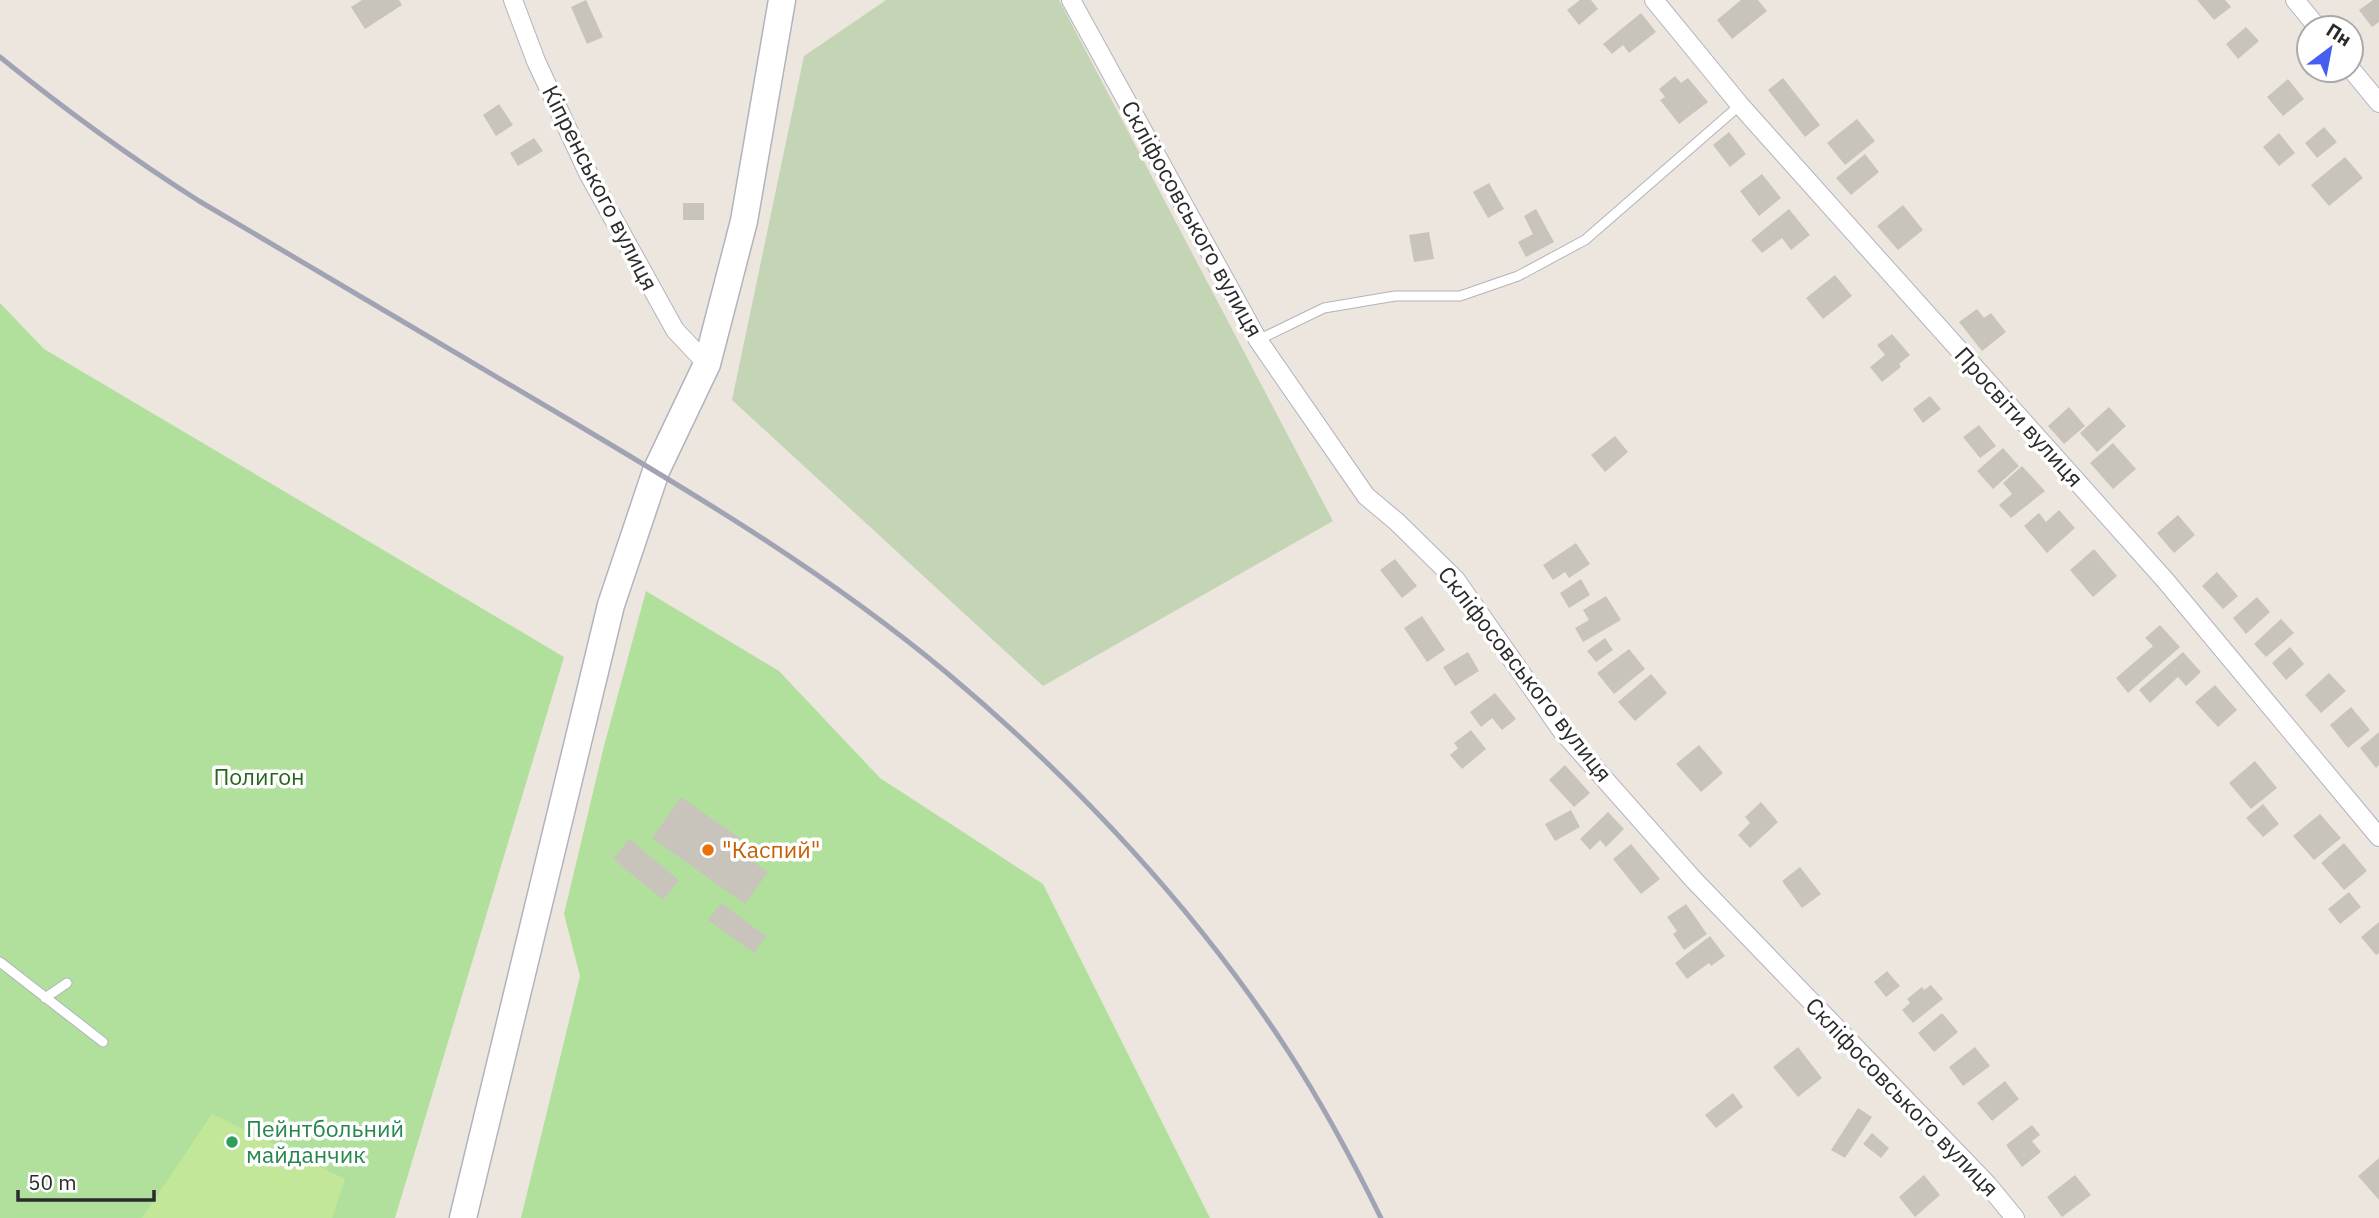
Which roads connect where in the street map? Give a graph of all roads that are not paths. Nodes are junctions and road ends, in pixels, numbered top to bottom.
1 (513, 0) edge
2 (782, 0) edge
3 (1071, 0) edge
4 (1654, 0) edge
5 (2295, 0) edge
6 (2306, 14) edge
7 (2363, 84) edge
8 (2379, 103) edge
9 (1740, 105) junction
10 (1258, 340) junction
11 (707, 364) junction
12 (2379, 837) edge
13 (0, 962) edge
14 (67, 983) dead end
15 (45, 998) junction
16 (103, 1042) dead end
17 (463, 1218) edge
18 (2015, 1218) edge

1 - 11 street, Кіпренського вулиця
2 - 11 main road
3 - 10 street, Скліфосовського вулиця
4 - 9 street, Просвіти вулиця
5 - 6 street
7 - 8 street
9 - 10 lane
9 - 12 street, Просвіти вулиця
10 - 18 street, Скліфосовського вулиця
11 - 17 main road
13 - 15 lane
14 - 15 lane
15 - 16 lane

